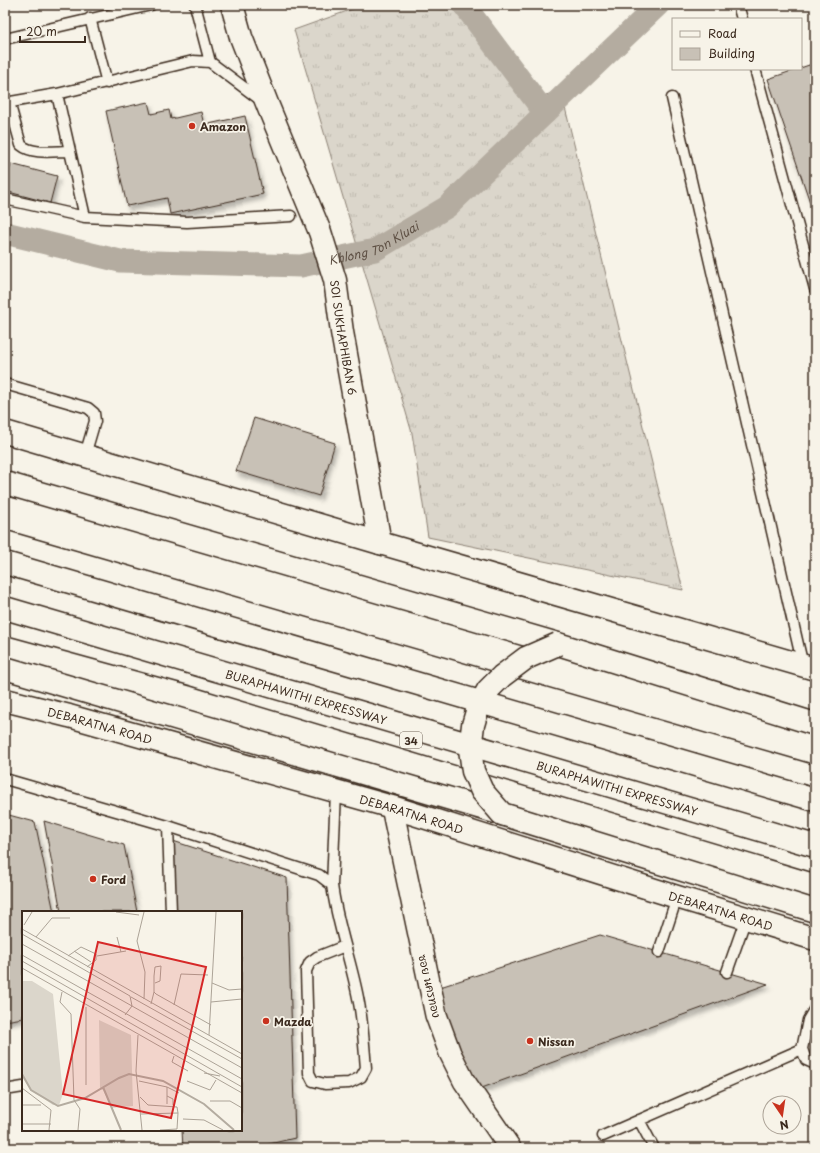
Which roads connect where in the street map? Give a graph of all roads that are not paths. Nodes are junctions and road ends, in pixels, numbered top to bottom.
1 (151, 5) edge
2 (195, 5) edge
3 (232, 5) edge
4 (738, 5) edge
5 (90, 18) junction
6 (742, 18) edge
7 (5, 39) edge
8 (210, 62) junction
9 (755, 70) edge
10 (107, 83) junction
11 (57, 94) junction
12 (672, 98) dead end
13 (7, 102) edge
14 (268, 106) junction
15 (70, 151) junction
16 (5, 199) edge
17 (291, 216) dead end
18 (85, 217) junction
19 (815, 289) edge
20 (5, 384) edge
21 (5, 432) edge
22 (85, 455) junction
23 (5, 483) edge
24 (5, 542) edge
25 (380, 543) junction
26 (5, 563) edge
27 (5, 608) edge
28 (5, 623) edge
29 (558, 644) junction
30 (809, 667) edge
31 (5, 668) edge
32 (5, 700) edge
33 (815, 724) edge
34 (815, 777) edge
35 (5, 779) edge
36 (336, 792) junction
37 (815, 800) edge
38 (392, 807) junction
39 (502, 814) junction
40 (168, 826) junction
41 (815, 846) edge
42 (815, 861) edge
43 (332, 885) junction
44 (677, 897) junction
45 (170, 911) edge
46 (815, 911) edge
47 (746, 918) junction
48 (815, 939) edge
49 (345, 946) junction
50 (658, 952) dead end
51 (727, 972) dead end
52 (815, 1008) edge
53 (802, 1049) junction
54 (815, 1064) edge
55 (22, 1087) edge
56 (5, 1090) edge
57 (639, 1120) junction
58 (603, 1136) dead end
59 (510, 1148) edge
60 (654, 1148) edge

1 - 5 lane
2 - 8 lane
3 - 14 main road, SOI SUKHAPHIBAN 6
4 - 6 lane
5 - 7 lane
5 - 10 lane
8 - 10 lane
8 - 14 lane
9 - 19 lane
10 - 11 lane
11 - 13 lane
11 - 15 lane
12 - 30 lane
13 - 15 lane
14 - 25 main road, SOI SUKHAPHIBAN 6
15 - 18 lane
16 - 18 lane
17 - 18 lane
20 - 22 lane
21 - 22 main road
22 - 25 main road
23 - 29 main road
24 - 34 main road
25 - 30 main road
26 - 37 main road, bridge
27 - 41 main road, BURAPHAWITHI EXPRESSWAY, bridge
28 - 42 main road, 34
29 - 33 main road
29 - 39 main road, bridge
31 - 39 main road
32 - 36 main road, DEBARATNA ROAD
35 - 40 lane
36 - 38 main road, DEBARATNA ROAD
36 - 43 lane
38 - 44 main road, DEBARATNA ROAD
38 - 59 street, ซอย นครทอง
39 - 46 main road, bridge
40 - 43 lane
40 - 45 lane
43 - 49 lane
44 - 47 main road, DEBARATNA ROAD
44 - 50 lane
47 - 48 main road, DEBARATNA ROAD
47 - 51 lane
49 - 49 lane
52 - 53 lane
53 - 54 lane
53 - 57 lane
55 - 56 lane
57 - 58 lane
57 - 60 lane

